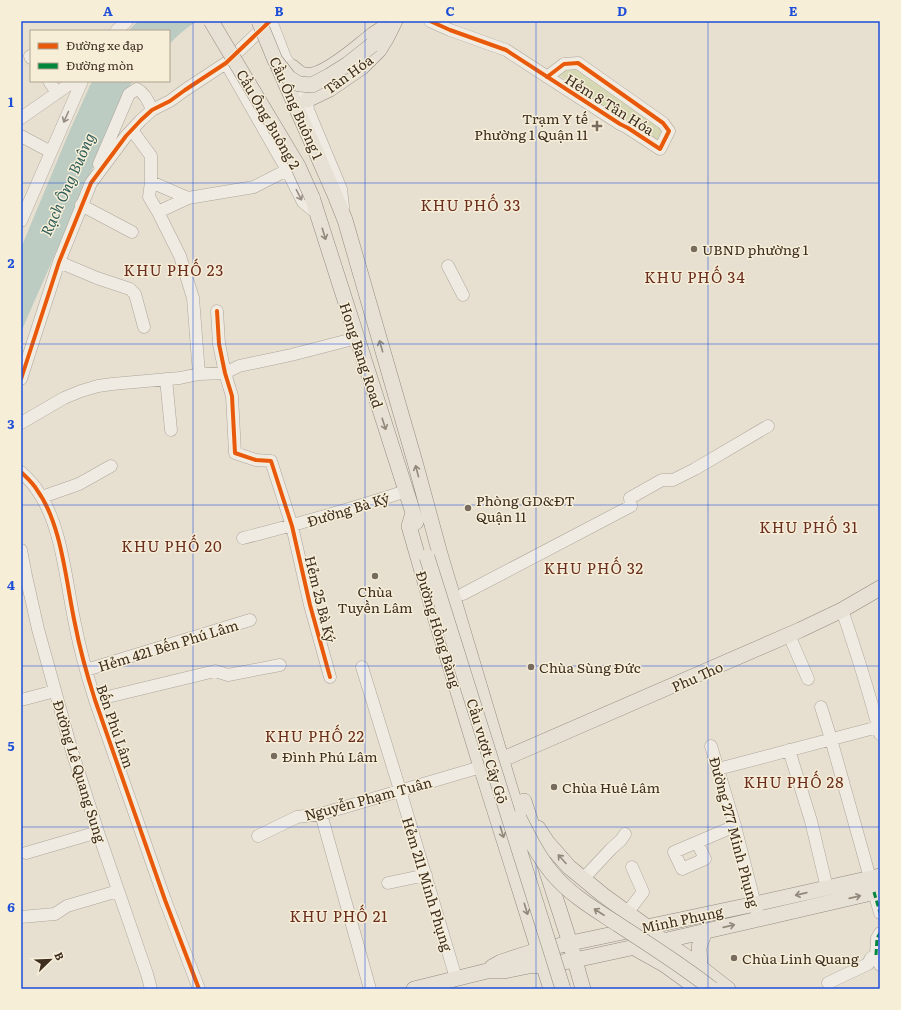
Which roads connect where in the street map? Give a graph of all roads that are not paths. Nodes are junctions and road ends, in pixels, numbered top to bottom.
1 (127, 21) edge
2 (211, 21) edge
3 (259, 21) edge
4 (270, 21) edge
5 (395, 21) edge
6 (430, 21) edge
7 (383, 25) edge
8 (117, 30) edge
9 (285, 62) junction
10 (226, 63) junction
11 (547, 77) junction
12 (50, 82) edge
13 (73, 82) edge
14 (82, 82) edge
15 (57, 93) junction
16 (307, 105) junction
17 (152, 110) junction
18 (21, 118) edge
19 (132, 130) junction
20 (21, 136) edge
21 (51, 152) junction
22 (287, 170) junction
23 (151, 182) junction
24 (91, 183) junction
25 (335, 194) joint
26 (312, 196) joint
27 (188, 198) junction
28 (82, 205) junction
29 (158, 212) junction
30 (318, 216) junction
31 (344, 220) junction
32 (21, 221) edge
33 (132, 232) dead end
34 (59, 262) junction
35 (448, 266) dead end
36 (463, 295) dead end
37 (216, 311) dead end
38 (144, 326) dead end
39 (357, 338) junction
40 (225, 372) junction
41 (199, 374) junction
42 (21, 379) edge
43 (166, 379) junction
44 (21, 423) edge
45 (768, 426) dead end
46 (171, 430) dead end
47 (111, 466) dead end
48 (21, 472) edge
49 (406, 491) junction
50 (42, 497) junction
51 (428, 508) junction
52 (413, 513) junction
53 (292, 526) junction
54 (242, 538) dead end
55 (434, 556) junction
56 (22, 558) edge
57 (880, 588) edge
58 (463, 594) junction
59 (842, 610) junction
60 (250, 620) dead end
61 (789, 635) junction
62 (280, 665) dead end
63 (362, 667) dead end
64 (86, 670) junction
65 (330, 677) dead end
66 (808, 679) dead end
67 (55, 691) junction
68 (21, 700) edge
69 (95, 700) junction
70 (821, 708) dead end
71 (879, 730) edge
72 (831, 739) junction
73 (711, 746) dead end
74 (789, 750) junction
75 (510, 756) junction
76 (481, 767) junction
77 (718, 769) junction
78 (400, 790) junction
79 (522, 813) junction
80 (321, 814) junction
81 (735, 826) junction
82 (98, 832) junction
83 (625, 834) dead end
84 (258, 836) dead end
85 (697, 842) dead end
86 (26, 853) dead end
87 (544, 864) junction
88 (632, 868) dead end
89 (514, 872) junction
90 (426, 875) junction
91 (583, 879) junction
92 (388, 883) dead end
93 (876, 884) edge
94 (827, 888) junction
95 (118, 890) junction
96 (755, 904) junction
97 (627, 913) junction
98 (880, 913) edge
99 (21, 917) edge
100 (759, 919) junction
101 (669, 922) junction
102 (647, 927) junction
103 (705, 931) junction
104 (880, 933) edge
105 (663, 941) junction
106 (570, 943) junction
107 (633, 948) junction
108 (538, 950) junction
109 (575, 960) junction
110 (878, 960) edge
111 (660, 962) junction
112 (544, 965) junction
113 (700, 967) junction
114 (487, 970) junction
115 (456, 978) junction
116 (828, 983) dead end
117 (434, 987) edge
118 (151, 989) edge
119 (199, 989) edge
120 (370, 989) edge
121 (414, 989) edge
122 (551, 989) edge
123 (563, 989) edge
124 (572, 989) edge
125 (583, 989) edge
126 (698, 989) edge
127 (712, 989) edge
128 (728, 989) edge

1 - 8 street
2 - 26 main road, Cầu Ông Buông 2, bridge
3 - 9 main road, Cầu Ông Buông 1, bridge
4 - 9 street
4 - 10 street
5 - 16 main road, Tân Hóa
6 - 11 street, Hẻm 8 Tân Hóa
7 - 9 main road, Tân Hóa
7 - 9 main road, bridge
9 - 16 street
9 - 25 main road, Cầu Ông Buông 1, bridge
10 - 17 street
10 - 22 street
11 - 11 street, Hẻm 8 Tân Hóa
12 - 15 street
13 - 15 street
14 -> 21 street
15 - 18 street
16 - 31 street
17 - 19 street
17 - 24 street
19 - 23 street
19 - 24 street
20 - 21 street
21 - 32 street
22 - 27 street
22 -> 30 street
23 - 27 street
23 - 29 street
24 - 28 street
25 - 31 main road, Hong Bang Road
26 - 30 main road, Hong Bang Road
27 - 29 street
28 - 33 street
28 - 34 street
29 - 41 street
30 -> 39 main road, Hong Bang Road
51 -> 31 main road, Hong Bang Road
34 - 38 street
34 - 42 street
35 - 36 street
37 - 40 street
39 - 40 street
39 -> 49 main road, Hong Bang Road
40 - 41 street
40 - 53 street, Hẻm 25 Bà Ký
41 - 43 street
43 - 44 street
43 - 46 street
45 - 58 street
47 - 50 street
48 - 50 street, Bến Phú Lâm
49 - 52 main road, Hong Bang Road
49 - 53 street, Đường Bà Ký
50 - 64 street, Bến Phú Lâm
51 - 55 main road, Cầu vượt Cây Gõ
51 - 58 main road
52 - 55 main road, Cầu vượt Cây Gõ
52 - 76 main road, Đường Hồng Bàng
53 - 54 street, Đường Bà Ký
53 - 65 street, Hẻm 25 Bà Ký
55 - 79 main road, Cầu vượt Cây Gõ
55 - 123 main road, Cầu vượt Cây Gõ, bridge
56 - 67 street, Đường Lê Quang Sung
57 - 59 main road, Phu Tho
58 - 75 main road
59 - 61 main road, Phu Tho
59 - 71 street
60 - 64 street, Hẻm 421 Bến Phú Lâm
61 - 66 street
61 - 75 main road, Phu Tho
62 - 69 street
63 - 78 street, Hẻm 211 Minh Phụng
64 - 69 street, Bến Phú Lâm
67 - 68 street
67 - 82 street, Đường Lê Quang Sung
69 - 119 street, Bến Phú Lâm
70 - 72 street
71 - 72 street
72 - 74 street
72 - 93 street
73 - 77 street, Đường 277 Minh Phụng
74 - 77 street
74 - 94 street
75 - 79 main road
76 - 78 street, Nguyễn Phạm Tuân
76 -> 89 main road, Đường Hồng Bàng
77 - 81 street, Đường 277 Minh Phụng
78 - 80 street, Nguyễn Phạm Tuân
78 - 90 street, Hẻm 211 Minh Phụng
79 - 87 main road
91 -> 79 main road
79 - 124 main road, Cầu vượt Cây Gõ, bridge
127 -> 79 main road, Cầu vượt Cây Gõ, bridge
80 - 84 street, Nguyễn Phạm Tuân
80 - 120 street
81 - 85 street
81 - 96 street, Đường 277 Minh Phụng
82 - 86 street
82 - 95 street, Đường Lê Quang Sung
83 - 91 street
87 - 89 main road
87 - 106 main road
88 - 97 street
89 -> 108 main road, Đường Hồng Bàng
90 - 92 street
90 - 115 street, Hẻm 211 Minh Phụng
91 - 97 main road
93 - 94 main road, Minh Phụng
93 - 98 street
100 -> 93 main road, Minh Phụng
94 -> 96 main road, Minh Phụng
95 - 99 street
95 - 118 street, Đường Lê Quang Sung
96 - 100 street, Đường 277 Minh Phụng
96 - 101 main road, Minh Phụng
97 - 102 main road
103 -> 100 main road, Minh Phụng
101 - 102 main road, Minh Phụng
101 - 105 main road
102 - 105 main road
102 - 106 main road, Minh Phụng
103 - 105 main road, Minh Phụng
103 - 113 main road
104 - 110 street
105 - 107 main road, Minh Phụng
105 - 111 main road
105 - 113 main road
106 - 108 main road, Minh Phụng
106 - 109 main road
107 - 109 main road, Minh Phụng
107 - 111 main road
108 - 112 main road
108 - 114 main road, Minh Phụng
109 - 112 main road, Minh Phụng
109 - 125 main road
110 - 116 street
111 - 126 main road
112 - 114 main road, Minh Phụng
112 - 122 main road
113 - 128 main road
114 - 115 main road, Minh Phụng
115 - 117 main road, Minh Phụng
117 - 121 main road, Minh Phụng

